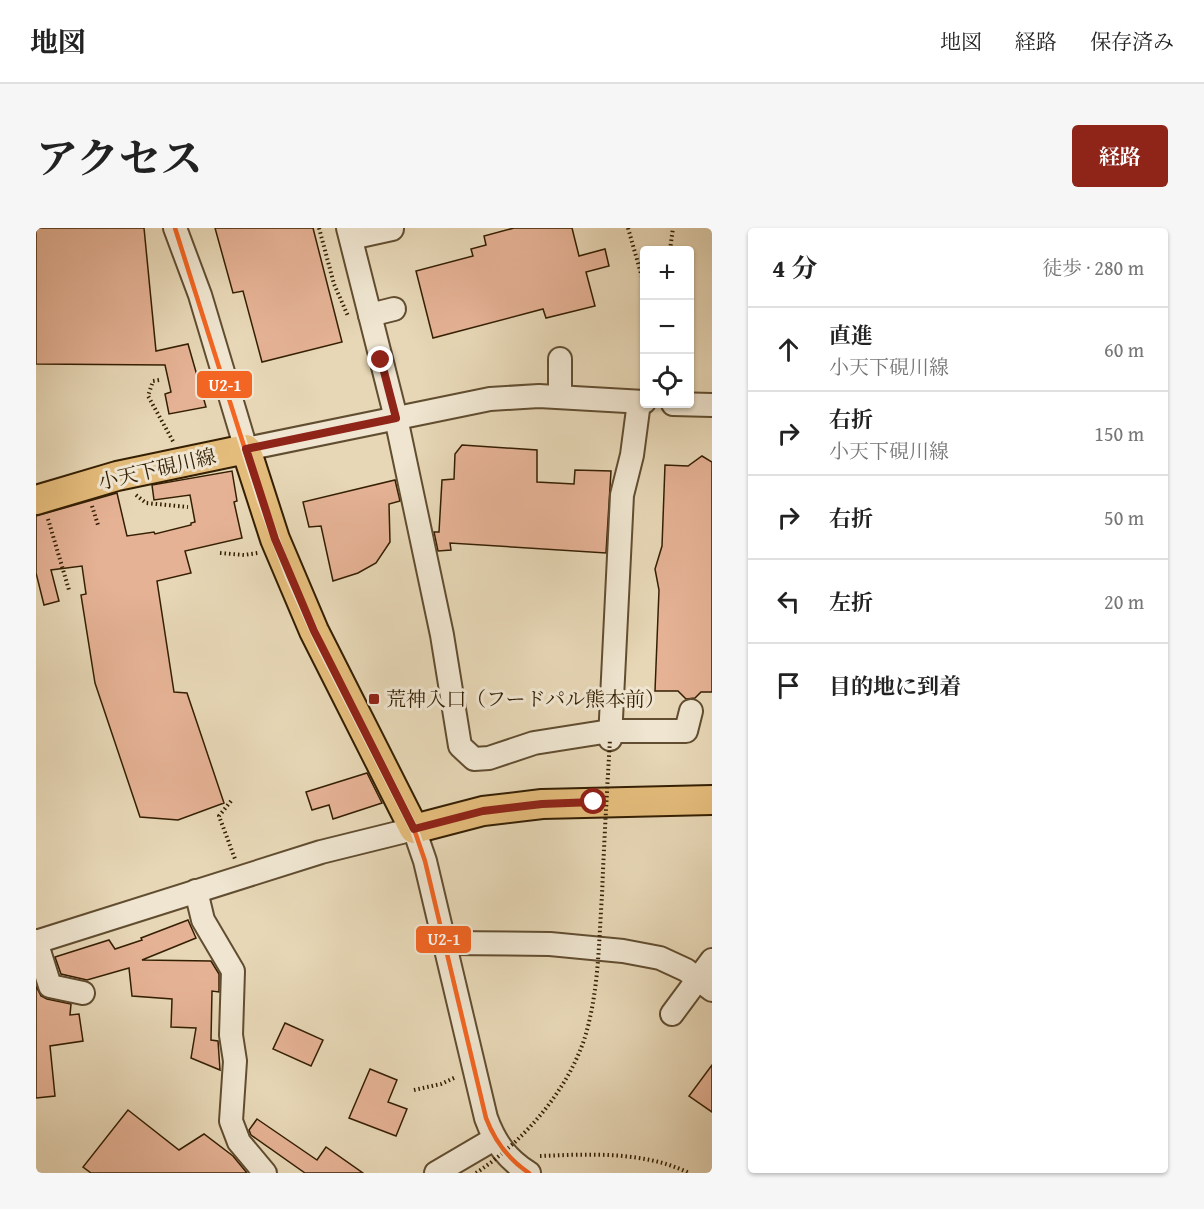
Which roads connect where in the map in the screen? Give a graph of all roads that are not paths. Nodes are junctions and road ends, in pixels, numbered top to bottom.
1 (175, 228) edge
2 (392, 229) edge
3 (350, 233) edge
4 (394, 309) dead end
5 (370, 315) junction
6 (560, 359) dead end
7 (560, 397) junction
8 (640, 402) edge
9 (694, 405) edge
10 (712, 405) edge
11 (641, 408) edge
12 (396, 418) junction
13 (246, 449) junction
14 (38, 499) edge
15 (691, 711) dead end
16 (610, 735) junction
17 (712, 800) edge
18 (414, 829) junction
19 (196, 891) junction
20 (36, 941) edge
21 (444, 943) junction
22 (712, 960) edge
23 (705, 985) edge
24 (83, 993) dead end
25 (672, 1014) dead end
26 (494, 1139) junction
27 (265, 1173) edge
28 (436, 1173) edge
29 (530, 1173) edge

1 - 13 street
2 - 3 street
3 - 5 street
4 - 5 street
5 - 12 street
6 - 7 street
7 - 8 street
7 - 12 street
9 - 10 street
11 - 16 street
12 - 13 street
12 - 16 street
13 - 14 main road, 小天下硯川線
13 - 18 main road
15 - 16 street
17 - 18 main road
18 - 19 street
18 - 21 street
19 - 20 street
19 - 27 street
20 - 24 street
21 - 23 street
21 - 26 street
22 - 23 street
23 - 25 street
26 - 28 street
26 - 29 street

